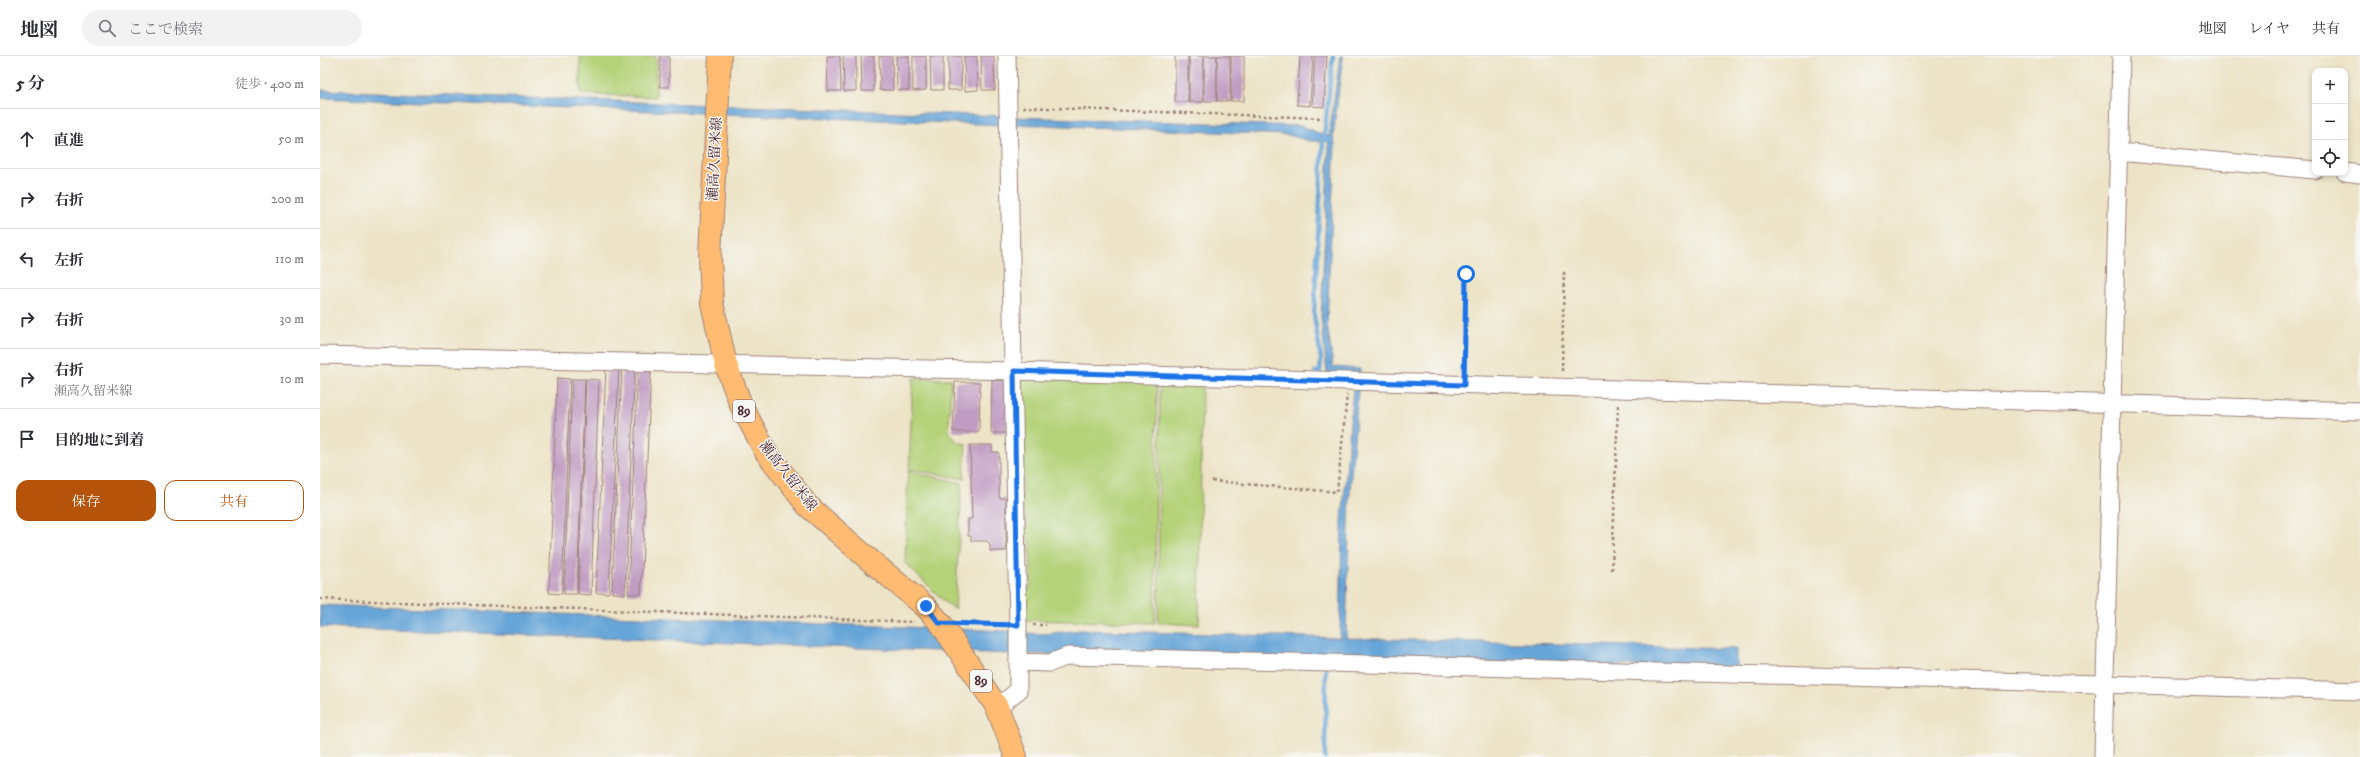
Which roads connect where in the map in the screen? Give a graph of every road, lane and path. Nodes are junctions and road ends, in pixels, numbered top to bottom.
1 (720, 56) edge
2 (1007, 56) edge
3 (2121, 56) edge
4 (1009, 117) junction
5 (1321, 118) dead end
6 (2118, 152) junction
7 (2312, 170) edge
8 (2348, 172) edge
9 (2360, 174) edge
10 (1564, 270) dead end
11 (1466, 274) dead end
12 (320, 355) edge
13 (726, 365) junction
14 (1014, 371) junction
15 (1349, 381) junction
16 (1464, 385) junction
17 (1560, 388) junction
18 (1619, 390) junction
19 (2112, 405) junction
20 (2360, 411) edge
21 (1212, 480) dead end
22 (1612, 570) dead end
23 (320, 599) edge
24 (940, 624) junction
25 (1018, 625) junction
26 (1046, 625) dead end
27 (1018, 662) junction
28 (2105, 684) junction
29 (2360, 691) edge
30 (997, 707) junction
31 (1016, 757) edge
32 (2103, 757) edge

1 - 13 main road, 瀬高久留米線 / 89
2 - 4 street
3 - 6 street
4 - 5 path
4 - 14 street
6 - 7 street
6 - 19 street
8 - 9 street
10 - 17 path
11 - 16 path
12 - 13 street
13 - 14 street
13 - 24 main road, 瀬高久留米線 / 89
14 - 15 street
14 - 25 street
15 - 16 street
15 - 21 path
16 - 17 street
17 - 18 street
18 - 19 street
18 - 22 path
19 - 20 street
19 - 28 street
23 - 24 path
24 - 25 path
24 - 30 main road, 瀬高久留米線 / 89
25 - 26 path
25 - 27 street
27 - 28 street
27 - 30 street
28 - 29 street
28 - 32 street
30 - 31 main road, 瀬高久留米線 / 89

